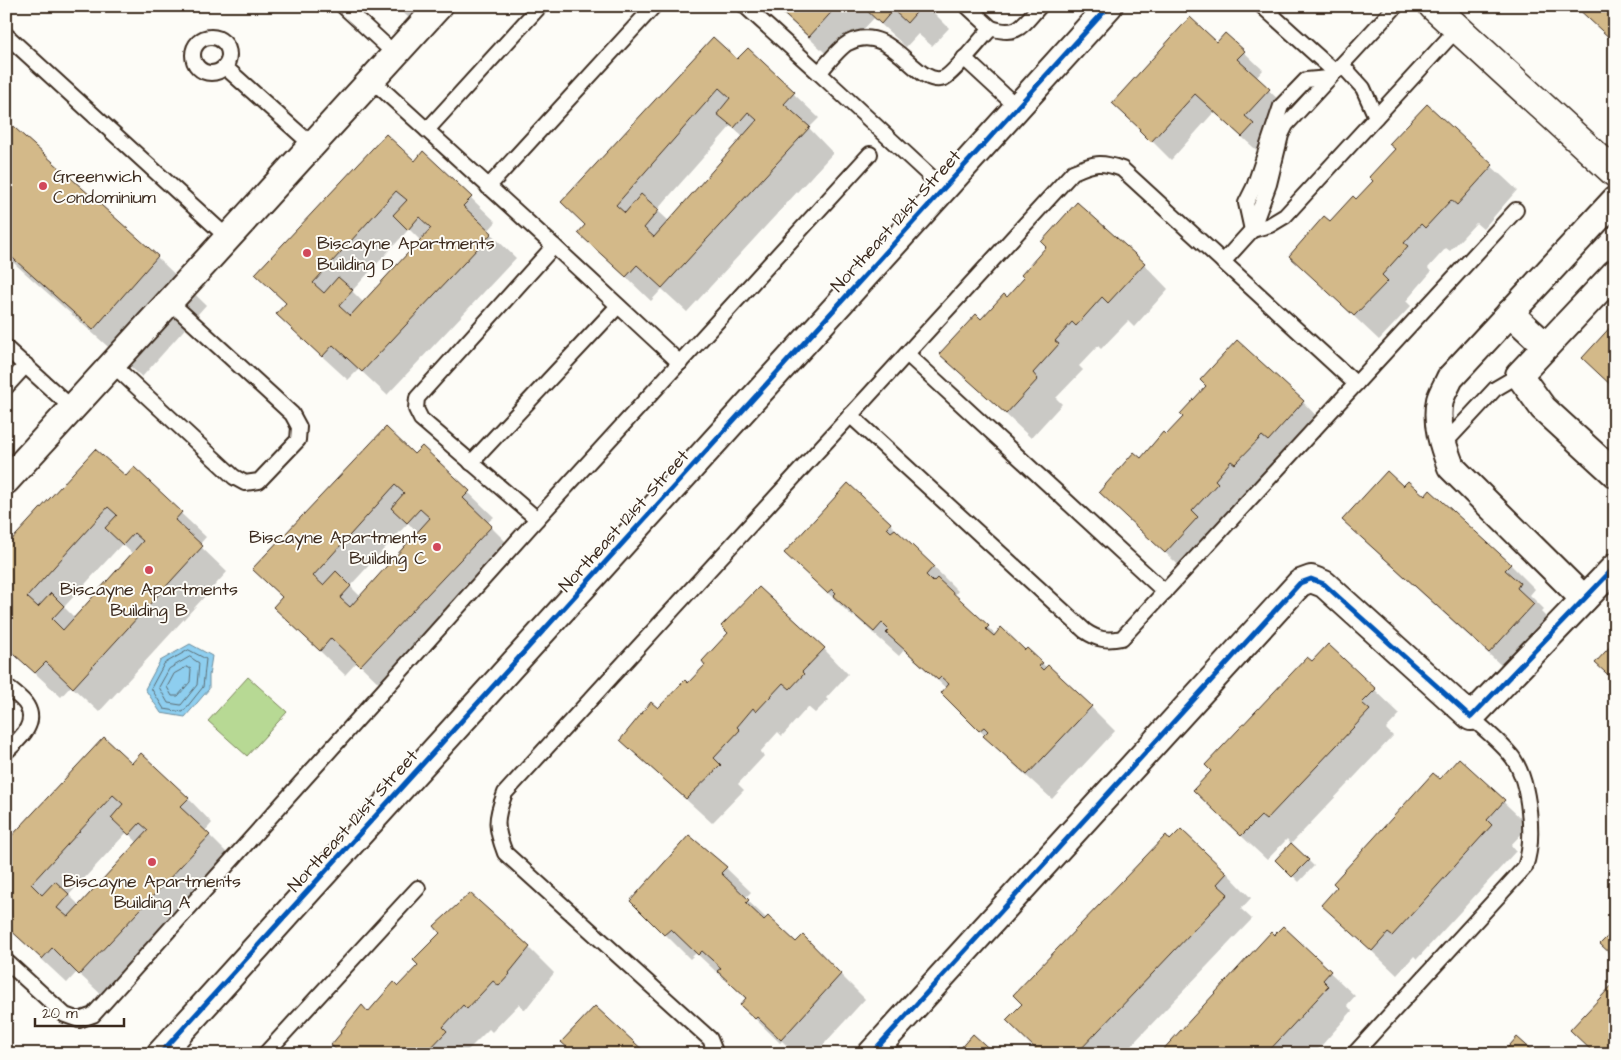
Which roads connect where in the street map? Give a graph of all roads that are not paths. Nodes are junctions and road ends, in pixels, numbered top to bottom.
1 (343, 6) edge
2 (439, 6) edge
3 (540, 6) edge
4 (654, 6) edge
5 (745, 6) edge
6 (967, 6) edge
7 (1040, 6) edge
8 (1262, 6) edge
9 (1396, 6) edge
10 (1433, 6) edge
11 (1100, 9) edge
12 (991, 28) junction
13 (1457, 29) junction
14 (6, 35) edge
15 (395, 54) junction
16 (964, 58) junction
17 (225, 67) dead end
18 (1335, 72) junction
19 (819, 73) junction
20 (372, 80) junction
21 (1017, 107) junction
22 (1376, 117) junction
23 (427, 130) junction
24 (312, 145) junction
25 (870, 154) dead end
26 (1615, 173) edge
27 (488, 187) junction
28 (944, 189) junction
29 (1615, 200) edge
30 (1516, 210) dead end
31 (1252, 230) junction
32 (227, 237) junction
33 (554, 246) junction
34 (1223, 262) junction
35 (1615, 273) edge
36 (169, 302) junction
37 (618, 306) junction
38 (1510, 313) junction
39 (1546, 346) junction
40 (6, 348) edge
41 (907, 354) junction
42 (680, 363) junction
43 (112, 364) junction
44 (26, 365) junction
45 (1519, 375) junction
46 (1356, 384) junction
47 (6, 387) edge
48 (72, 408) junction
49 (850, 415) junction
50 (1443, 445) junction
51 (472, 463) junction
52 (1615, 474) edge
53 (6, 480) edge
54 (537, 519) junction
55 (1615, 567) edge
56 (1165, 592) junction
57 (1584, 599) junction
58 (6, 686) edge
59 (1471, 717) junction
60 (6, 752) edge
61 (418, 888) dead end
62 (6, 961) edge
63 (160, 1054) edge
64 (266, 1054) edge
65 (716, 1054) edge
66 (871, 1054) edge
67 (1354, 1054) edge

1 - 15 lane
2 - 15 street
3 - 23 lane
4 - 27 lane
5 - 19 lane
6 - 12 lane
7 - 12 lane
8 - 18 lane
9 - 18 lane
10 - 13 street
11 - 21 street, Northeast 121st Street
12 - 16 lane
13 - 22 lane
13 - 26 street
14 - 32 lane
15 - 20 street
16 - 19 lane
16 - 21 lane
17 - 24 lane
18 - 22 lane
18 - 31 lane
19 - 28 lane
20 - 23 lane
20 - 24 street
21 - 28 street, Northeast 121st Street
22 - 31 lane
23 - 27 lane
24 - 32 street
25 - 42 lane
27 - 33 lane
28 - 63 street, Northeast 121st Street
29 - 38 street
30 - 46 lane
31 - 34 lane
32 - 36 street
33 - 37 lane
33 - 51 lane
34 - 41 lane
34 - 46 lane
35 - 39 street
36 - 43 street
36 - 43 lane
37 - 42 lane
37 - 51 lane
38 - 39 street
38 - 50 street
39 - 45 street
40 - 44 lane
41 - 49 lane
41 - 56 lane
42 - 54 lane
43 - 48 street
44 - 47 lane
44 - 48 lane
45 - 50 lane
45 - 52 street
46 - 56 lane
48 - 53 street
49 - 56 lane
49 - 65 lane
50 - 57 street
51 - 54 lane
54 - 62 lane
55 - 57 street
57 - 59 street
58 - 60 lane
59 - 66 street
59 - 67 lane
61 - 64 lane

